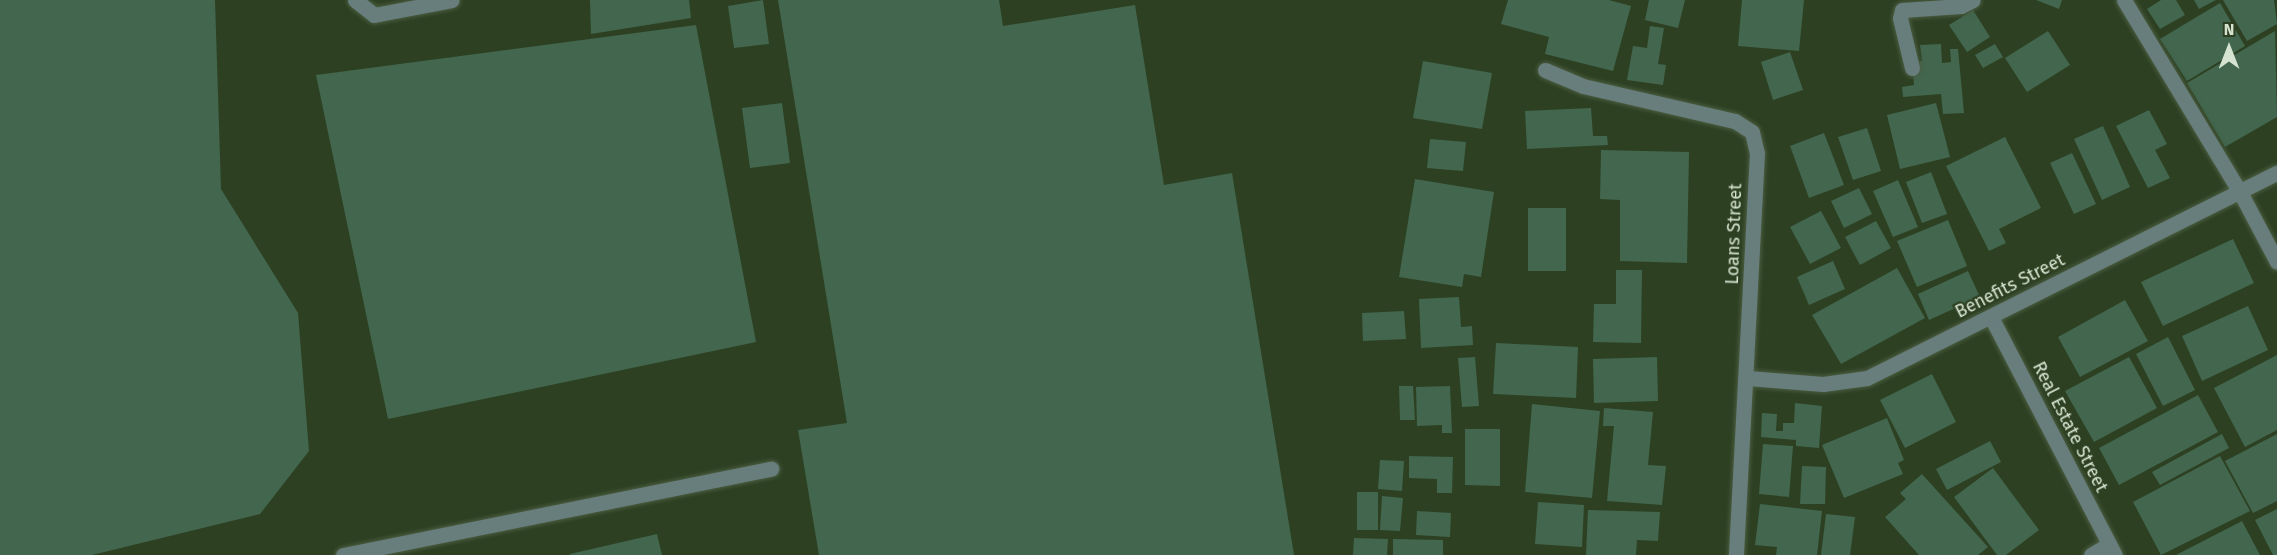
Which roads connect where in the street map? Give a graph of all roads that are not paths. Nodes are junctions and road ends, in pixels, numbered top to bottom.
1 (355, 0) edge
2 (452, 0) edge
3 (1973, 0) edge
4 (2124, 0) edge
5 (1912, 68) dead end
6 (1545, 70) dead end
7 (2277, 172) edge
8 (2240, 192) junction
9 (2277, 262) edge
10 (1991, 317) junction
11 (1748, 378) junction
12 (771, 469) dead end
13 (2112, 550) edge
14 (343, 555) edge
15 (1736, 555) edge
16 (2091, 555) edge

1 - 2 street
3 - 5 street
4 - 8 street
6 - 11 street, Loans Street
7 - 8 street, Benefits Street
8 - 9 street
8 - 10 street, Benefits Street
10 - 11 street, Benefits Street
10 - 13 street, Real Estate Street
11 - 15 street, Loans Street
12 - 14 street
13 - 16 street

